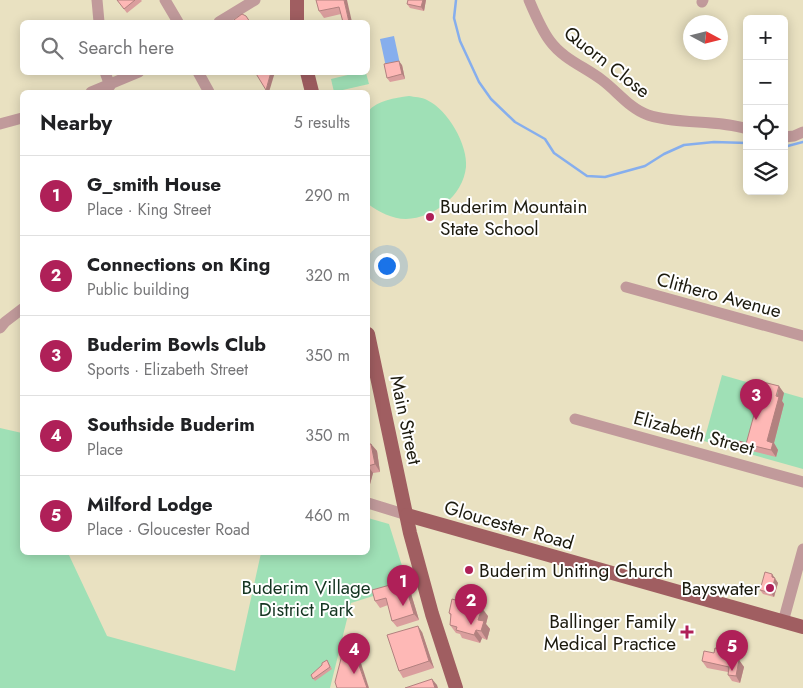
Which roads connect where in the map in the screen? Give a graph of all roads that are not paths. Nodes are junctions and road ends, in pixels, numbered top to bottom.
1 (97, 0) edge
2 (165, 0) edge
3 (255, 0) edge
4 (297, 0) edge
5 (529, 0) edge
6 (99, 20) edge
7 (177, 20) edge
8 (221, 20) edge
9 (297, 20) edge
10 (106, 75) edge
11 (133, 75) edge
12 (200, 75) edge
13 (308, 75) edge
14 (110, 86) junction
15 (97, 90) edge
16 (207, 90) edge
17 (312, 90) edge
18 (20, 119) edge
19 (0, 124) edge
20 (743, 128) edge
21 (803, 132) edge
22 (788, 137) edge
23 (626, 288) dead end
24 (20, 311) edge
25 (0, 328) edge
26 (803, 336) edge
27 (370, 343) edge
28 (575, 419) dead end
29 (803, 482) edge
30 (370, 504) edge
31 (407, 515) junction
32 (803, 549) edge
33 (783, 622) junction
34 (803, 627) edge
35 (456, 688) edge

1 - 6 street
2 - 7 street
3 - 8 street
4 - 9 main road
5 - 20 street, Quorn Close
10 - 14 street
11 - 14 street
12 - 16 street
13 - 17 main road
14 - 15 street
18 - 19 street
21 - 22 street
23 - 26 street, Clithero Avenue
24 - 25 street
27 - 31 main road, Main Street
28 - 29 street, Elizabeth Street
30 - 31 street
31 - 33 main road, Gloucester Road
31 - 35 main road, Main Street
32 - 33 street
33 - 34 main road, Gloucester Road

